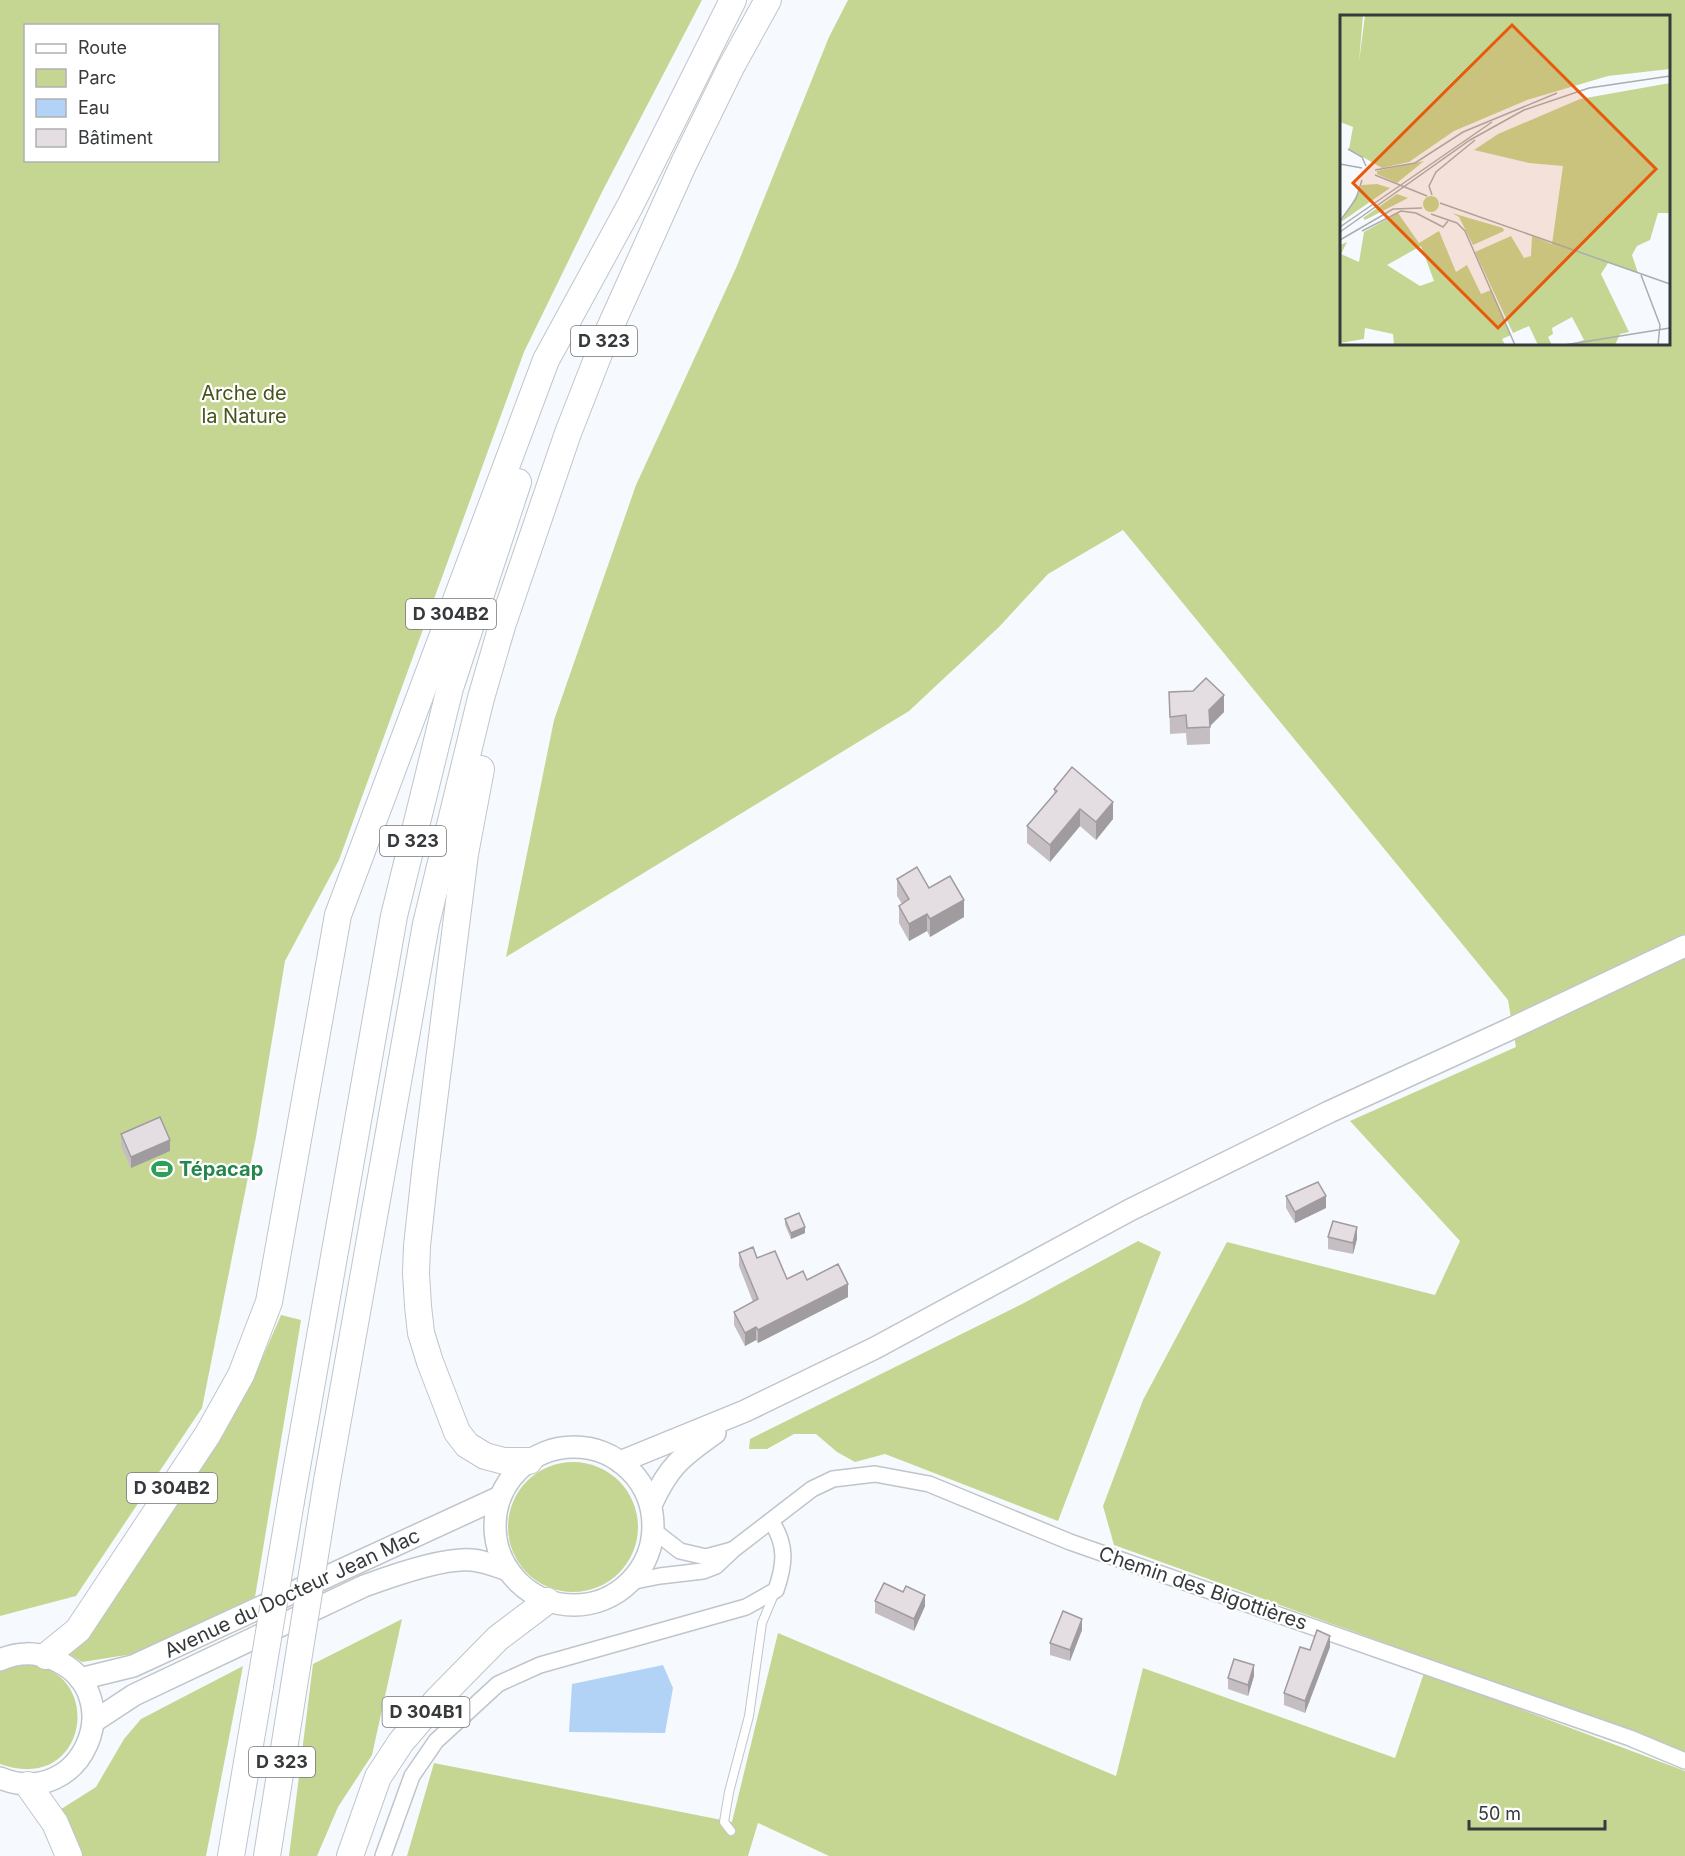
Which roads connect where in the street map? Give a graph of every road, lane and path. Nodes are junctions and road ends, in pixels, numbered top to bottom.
1 (733, 0) edge
2 (768, 0) edge
3 (630, 206) junction
4 (502, 626) junction
5 (1685, 946) edge
6 (745, 1411) junction
7 (529, 1461) junction
8 (621, 1462) junction
9 (500, 1497) junction
10 (651, 1505) junction
11 (771, 1521) junction
12 (654, 1530) junction
13 (734, 1549) junction
14 (508, 1570) junction
15 (630, 1582) junction
16 (776, 1590) junction
17 (547, 1601) junction
18 (46, 1656) junction
19 (0, 1660) edge
20 (80, 1679) junction
21 (93, 1722) junction
22 (1685, 1761) edge
23 (0, 1778) edge
24 (28, 1785) junction
25 (731, 1831) dead end
26 (69, 1856) edge
27 (231, 1856) edge
28 (267, 1856) edge
29 (350, 1856) edge
30 (382, 1856) edge

1 - 3 highway, D 323
2 - 4 highway, D 323
3 - 18 highway, D 304B2
3 - 27 highway, D 323, bridge
4 - 7 highway
4 - 28 highway, D 323, bridge
5 - 6 main road
6 - 8 main road
6 - 10 main road
7 - 8 main road
7 - 9 main road
8 - 10 main road
9 - 14 main road
9 - 20 main road, Avenue du Docteur Jean Mac
10 - 12 main road
11 - 13 street, Chemin des Bigottières
11 - 16 street
11 - 22 street, Chemin des Bigottières
12 - 13 street
12 - 15 main road
13 - 15 street, Chemin des Bigottières
14 - 17 main road
14 - 21 main road, Avenue du Docteur Jean Mac
15 - 17 main road
16 - 25 lane
16 - 30 street
17 - 29 highway, D 304B1
18 - 19 main road
18 - 20 main road
20 - 21 main road
21 - 24 main road
23 - 24 main road
24 - 26 highway

